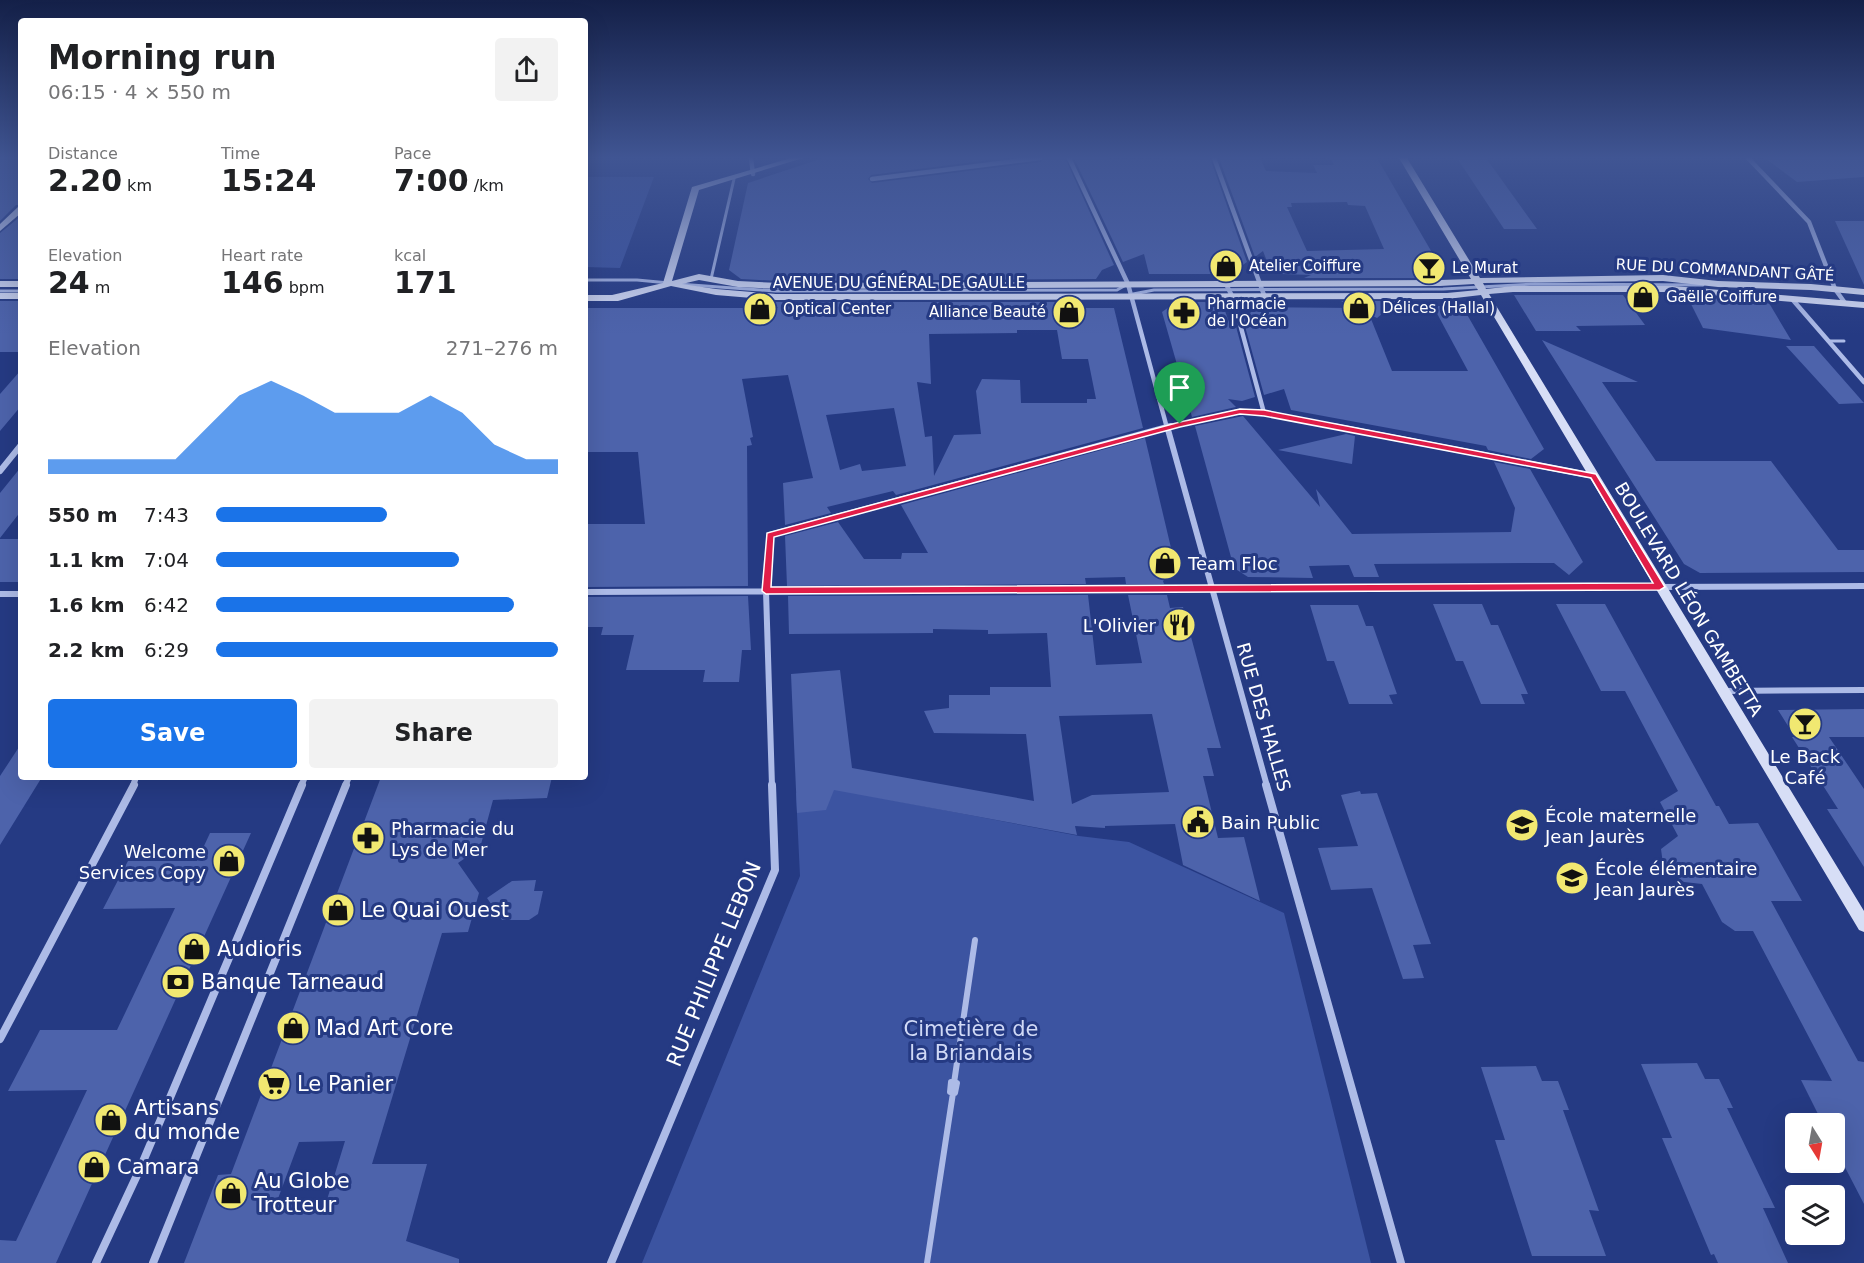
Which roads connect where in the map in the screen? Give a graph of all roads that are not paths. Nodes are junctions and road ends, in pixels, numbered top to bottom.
1 (13, 217) edge
2 (687, 217) edge
3 (725, 217) edge
4 (1097, 217) edge
5 (1235, 217) edge
6 (1438, 217) edge
7 (1804, 217) edge
8 (0, 229) edge
9 (711, 279) junction
10 (588, 280) edge
11 (0, 284) edge
12 (18, 284) edge
13 (667, 284) junction
14 (1128, 284) junction
15 (1718, 284) junction
16 (1479, 286) junction
17 (1229, 289) junction
18 (1261, 289) junction
19 (1835, 289) junction
20 (0, 291) edge
21 (18, 291) edge
22 (1864, 292) edge
23 (1725, 294) junction
24 (1131, 295) junction
25 (0, 296) edge
26 (18, 296) edge
27 (588, 298) edge
28 (1792, 299) junction
29 (1845, 303) junction
30 (1864, 305) edge
31 (1828, 341) junction
32 (1844, 341) dead end
33 (1864, 382) edge
34 (1264, 413) junction
35 (1167, 427) junction
36 (18, 450) edge
37 (0, 471) edge
38 (1593, 476) junction
39 (1864, 586) edge
40 (1660, 587) junction
41 (1211, 589) junction
42 (766, 591) junction
43 (588, 592) edge
44 (0, 594) edge
45 (18, 594) edge
46 (1864, 690) edge
47 (1723, 691) junction
48 (136, 780) edge
49 (304, 780) edge
50 (348, 780) edge
51 (1864, 925) edge
52 (975, 940) dead end
53 (0, 1039) edge
54 (96, 1263) edge
55 (153, 1263) edge
56 (611, 1263) edge
57 (927, 1263) edge
58 (1401, 1263) edge

1 - 8 street
2 - 13 street
3 - 9 lane
4 - 14 street, RUE DES HALLES
5 - 18 street
6 - 16 street, BOULEVARD LÉON GAMBETTA
7 - 19 street
9 - 13 street, AVENUE DU GÉNÉRAL DE GAULLE
9 - 14 street, AVENUE DU GÉNÉRAL DE GAULLE
10 - 13 lane
11 - 12 street
13 - 14 lane, AVENUE DU GÉNÉRAL DE GAULLE
13 - 24 street, AVENUE DU GÉNÉRAL DE GAULLE
13 - 27 street
14 - 17 street, AVENUE DU GÉNÉRAL DE GAULLE
14 - 24 street, RUE DES HALLES
15 - 16 street, RUE DU COMMANDANT GÂTÉ
15 - 19 street, RUE DU COMMANDANT GÂTÉ
15 - 23 street
16 - 18 street, AVENUE DU GÉNÉRAL DE GAULLE
16 - 23 street, RUE DU COMMANDANT GÂTÉ
16 - 38 street, BOULEVARD LÉON GAMBETTA
17 - 18 street, AVENUE DU GÉNÉRAL DE GAULLE
17 - 24 street, AVENUE DU GÉNÉRAL DE GAULLE
17 - 34 street
19 - 22 street, RUE DU COMMANDANT GÂTÉ
19 - 29 street
20 - 21 lane
23 - 28 street, RUE DU COMMANDANT GÂTÉ
24 - 35 street, RUE DES HALLES
25 - 26 street
28 - 29 street, RUE DU COMMANDANT GÂTÉ
28 - 31 street
29 - 30 street, RUE DU COMMANDANT GÂTÉ
31 - 32 lane
31 - 33 street
34 - 35 street
34 - 38 street
35 - 41 street, RUE DES HALLES
35 - 42 street, RUE PHILIPPE LEBON
36 - 37 street
38 - 40 street, BOULEVARD LÉON GAMBETTA
39 - 40 street
40 - 41 street
40 - 47 street, BOULEVARD LÉON GAMBETTA
41 - 42 street
41 - 58 street, RUE DES HALLES
42 - 43 street
42 - 56 street, RUE PHILIPPE LEBON
44 - 45 street
46 - 47 street
47 - 51 street, BOULEVARD LÉON GAMBETTA
48 - 53 street
49 - 54 street
50 - 55 street
52 - 57 lane

